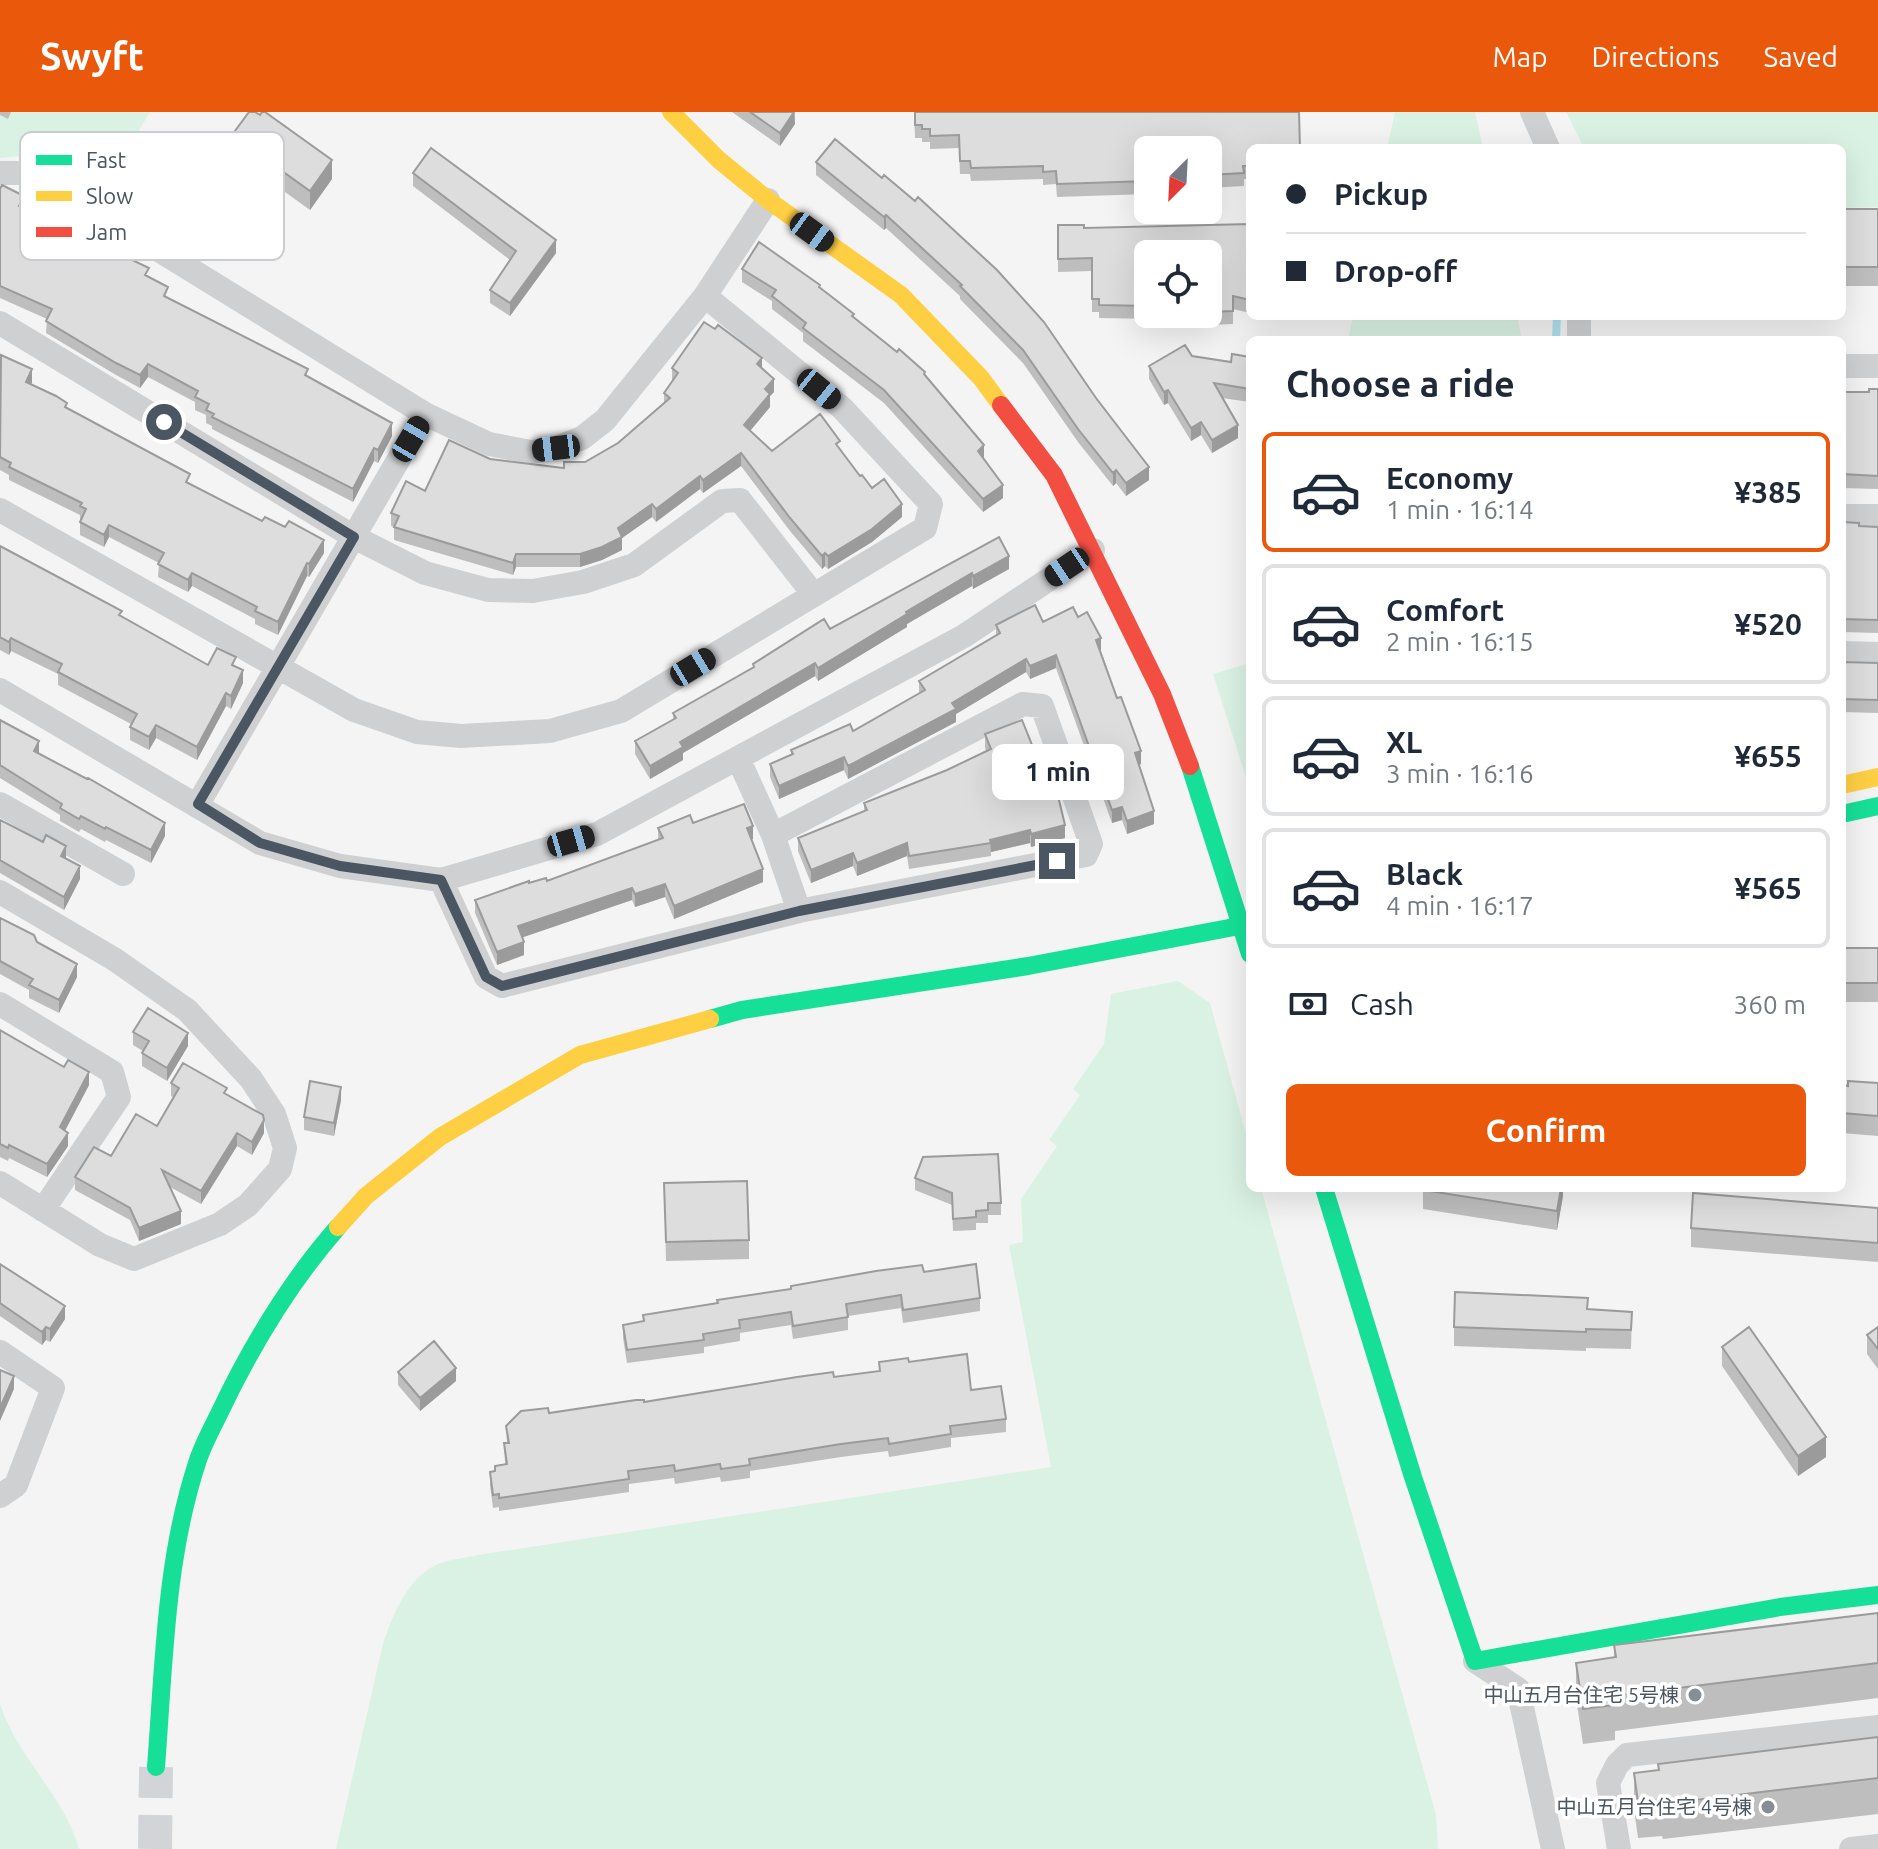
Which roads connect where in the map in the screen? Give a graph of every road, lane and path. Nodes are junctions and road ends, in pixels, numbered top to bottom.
1 (671, 112) edge
2 (1532, 112) edge
3 (1546, 144) edge
4 (768, 200) junction
5 (175, 260) edge
6 (705, 296) junction
7 (0, 323) edge
8 (1846, 366) edge
9 (1878, 366) edge
10 (425, 414) junction
11 (0, 510) edge
12 (1846, 516) edge
13 (1878, 516) edge
14 (354, 537) junction
15 (1093, 550) junction
16 (814, 595) junction
17 (1846, 653) edge
18 (1878, 654) edge
19 (276, 668) junction
20 (0, 690) edge
21 (738, 758) junction
22 (1878, 777) edge
23 (1846, 784) edge
24 (0, 804) edge
25 (198, 804) junction
26 (1878, 806) edge
27 (1846, 813) edge
28 (773, 835) junction
29 (123, 874) dead end
30 (441, 880) junction
31 (0, 892) edge
32 (799, 911) junction
33 (1246, 925) edge
34 (0, 1004) edge
35 (0, 1183) edge
36 (1325, 1192) edge
37 (43, 1210) junction
38 (0, 1352) edge
39 (0, 1496) edge
40 (1878, 1595) edge
41 (1475, 1661) junction
42 (1878, 1727) edge
43 (156, 1767) tunnel mouth
44 (1878, 1846) edge
45 (1553, 1849) edge
46 (1619, 1849) edge
47 (1851, 1849) edge

1 - 4 street
2 - 3 street
4 - 6 street
4 - 15 street
5 - 10 street
6 - 10 street
6 - 16 street
7 - 14 street
8 - 9 street
10 - 14 street
11 - 19 street
12 - 13 street
14 - 16 street
14 - 19 street
15 - 21 street
15 - 33 street
16 - 19 street
17 - 18 street
19 - 25 street
20 - 25 street
21 - 28 street
21 - 30 street
22 - 23 street
24 - 29 street
25 - 30 street
26 - 27 street
28 - 32 street
28 - 32 street
30 - 32 street
31 - 37 street
33 - 43 street
34 - 37 street
35 - 37 street
36 - 41 street
38 - 39 street
40 - 41 street
41 - 45 street
42 - 46 street
44 - 47 street

